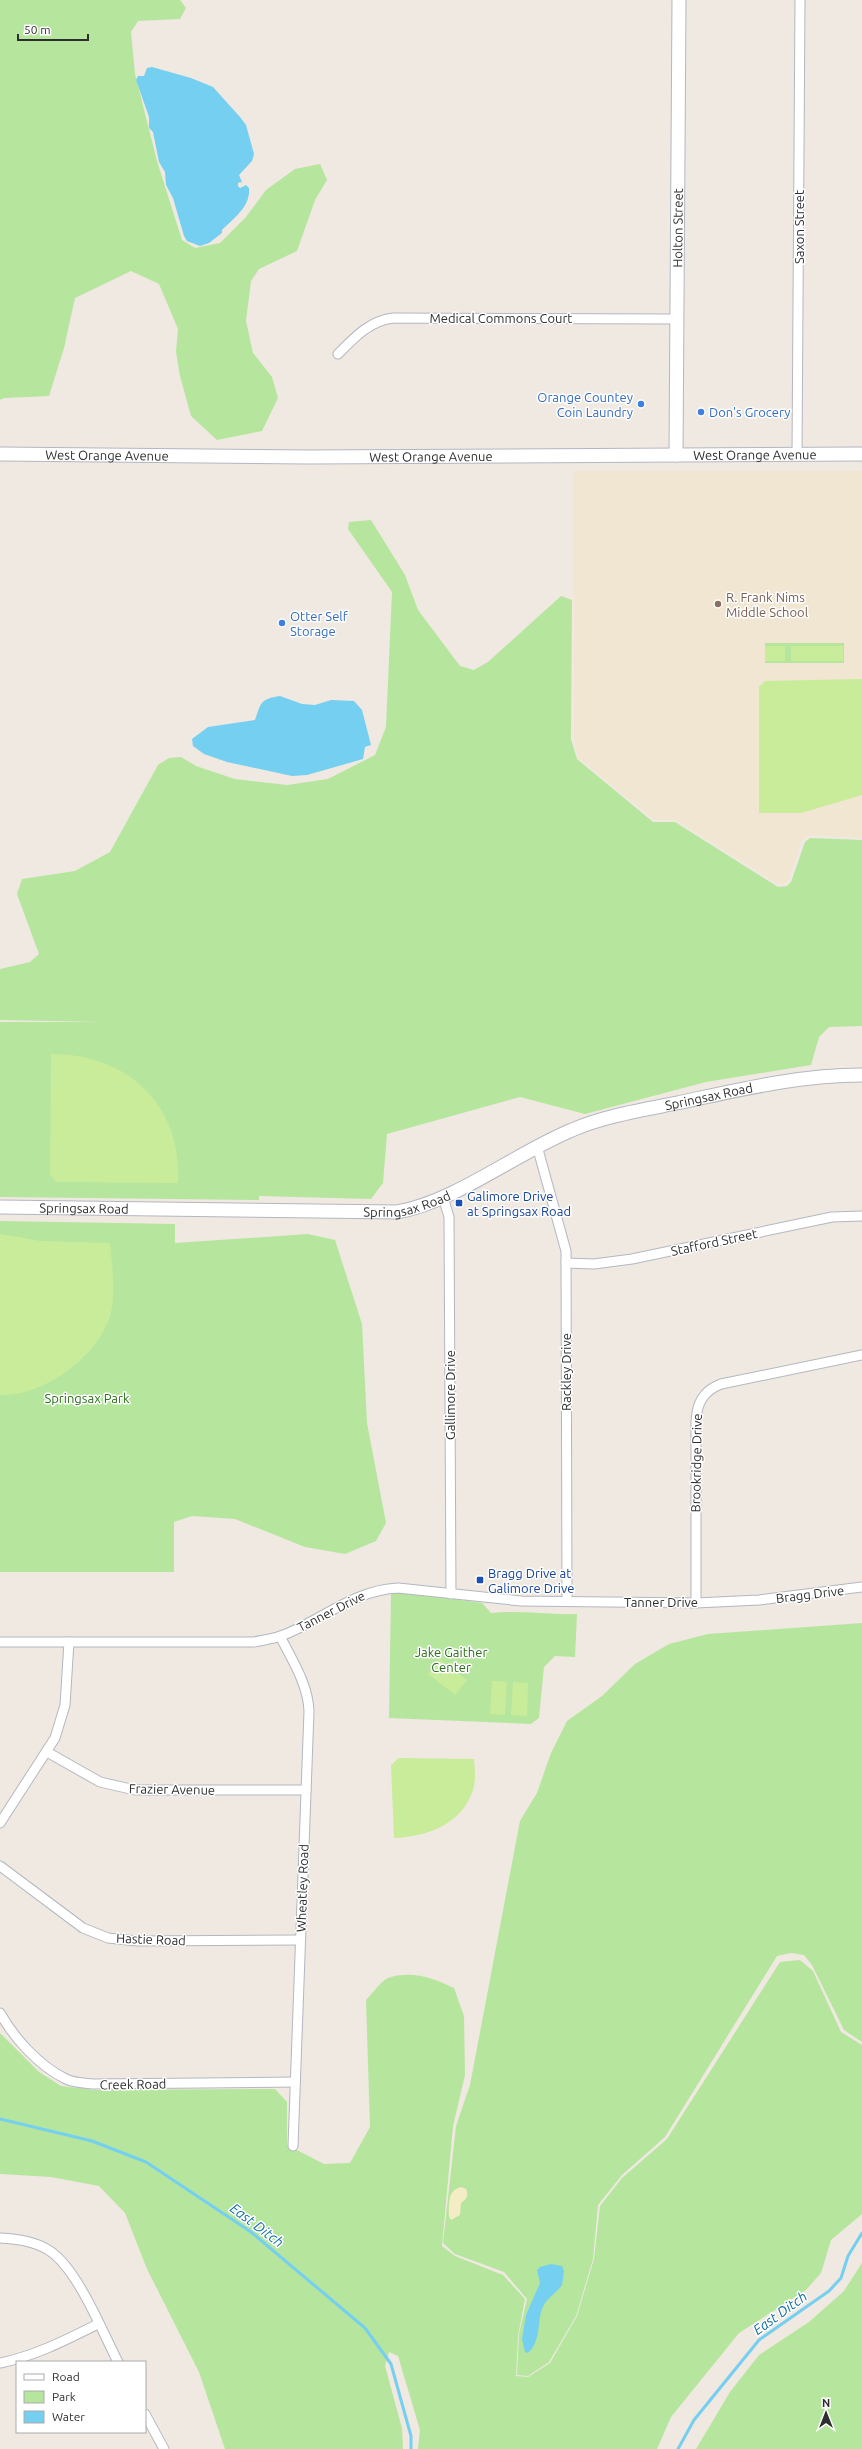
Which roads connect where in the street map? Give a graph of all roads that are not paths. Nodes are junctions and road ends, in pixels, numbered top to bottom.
1 (679, 0) edge
2 (800, 0) edge
3 (677, 319) junction
4 (338, 354) dead end
5 (0, 454) edge
6 (862, 454) edge
7 (676, 455) junction
8 (797, 455) junction
9 (862, 1075) edge
10 (537, 1146) junction
11 (443, 1197) junction
12 (0, 1208) edge
13 (862, 1216) edge
14 (566, 1263) junction
15 (862, 1355) edge
16 (862, 1587) edge
17 (451, 1594) junction
18 (759, 1600) joint
19 (566, 1601) junction
20 (696, 1603) junction
21 (280, 1636) junction
22 (0, 1642) edge
23 (68, 1642) junction
24 (47, 1752) junction
25 (306, 1790) junction
26 (0, 1823) edge
27 (0, 1866) edge
28 (300, 1940) junction
29 (0, 2013) edge
30 (295, 2082) junction
31 (293, 2146) dead end
32 (0, 2238) edge
33 (98, 2324) junction
34 (117, 2361) edge
35 (0, 2363) edge
36 (146, 2416) edge
37 (164, 2449) edge

1 - 3 street, Holton Street
2 - 8 street, Saxon Street
3 - 4 street, Medical Commons Court
3 - 7 street, Holton Street
5 - 7 street, West Orange Avenue
6 - 8 street, West Orange Avenue
7 - 8 street, West Orange Avenue
9 - 10 street, Springsax Road
10 - 11 street, Springsax Road
10 - 14 street, Rackley Drive
11 - 12 street, Springsax Road
11 - 17 street, Gallimore Drive
13 - 14 street, Stafford Street
14 - 19 street, Rackley Drive
15 - 20 street, Brookridge Drive
16 - 18 street, Bragg Drive
17 - 19 street, Tanner Drive
17 - 21 street, Tanner Drive
18 - 20 street, Tanner Drive
19 - 20 street, Tanner Drive
21 - 23 street, Tanner Drive
21 - 25 street, Wheatley Road
22 - 23 street, Tanner Drive
23 - 24 street
24 - 25 street, Frazier Avenue
24 - 26 street
25 - 28 street, Wheatley Road
27 - 28 street, Hastie Road
28 - 30 street, Wheatley Road
29 - 30 street, Creek Road
30 - 31 street, Wheatley Road
32 - 33 street
33 - 34 street
33 - 35 street
36 - 37 street

